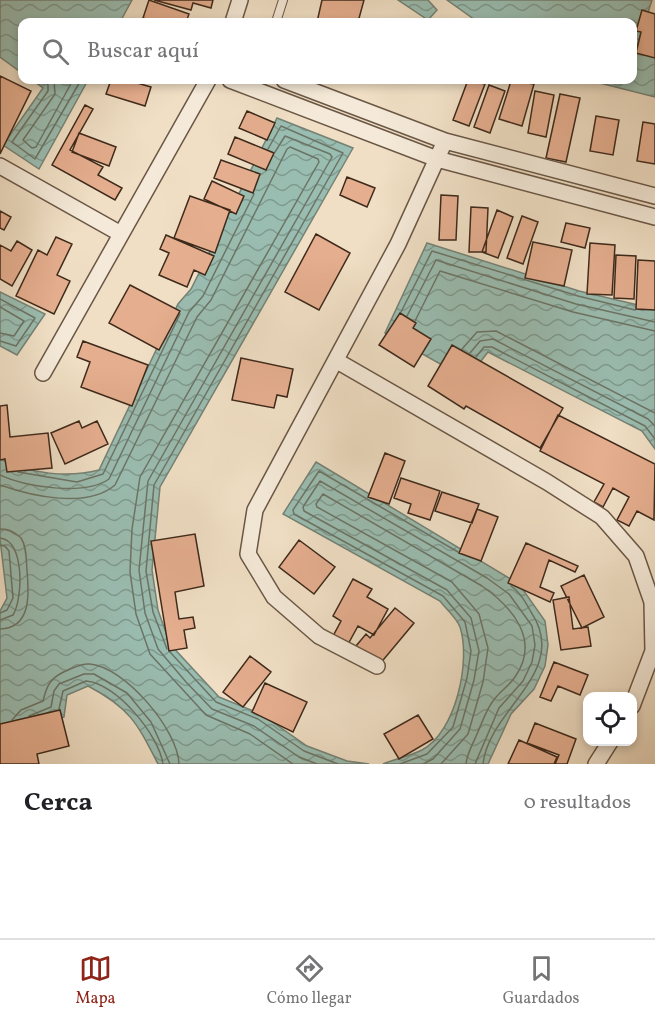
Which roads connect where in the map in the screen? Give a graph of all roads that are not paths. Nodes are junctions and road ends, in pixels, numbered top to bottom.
1 (240, 0) edge
2 (283, 0) edge
3 (233, 18) edge
4 (277, 18) edge
5 (206, 84) edge
6 (240, 84) edge
7 (295, 84) edge
8 (445, 141) junction
9 (437, 159) junction
10 (0, 166) edge
11 (655, 196) edge
12 (655, 217) edge
13 (121, 234) junction
14 (337, 361) junction
15 (43, 373) dead end
16 (377, 666) dead end
17 (637, 695) edge
18 (607, 746) edge
19 (596, 764) edge

1 - 3 street
2 - 4 lane
5 - 13 street
6 - 9 street
7 - 8 street
8 - 9 street
8 - 11 street
9 - 12 street
9 - 14 street
10 - 13 street
13 - 15 street
14 - 16 street
14 - 17 street
18 - 19 street

